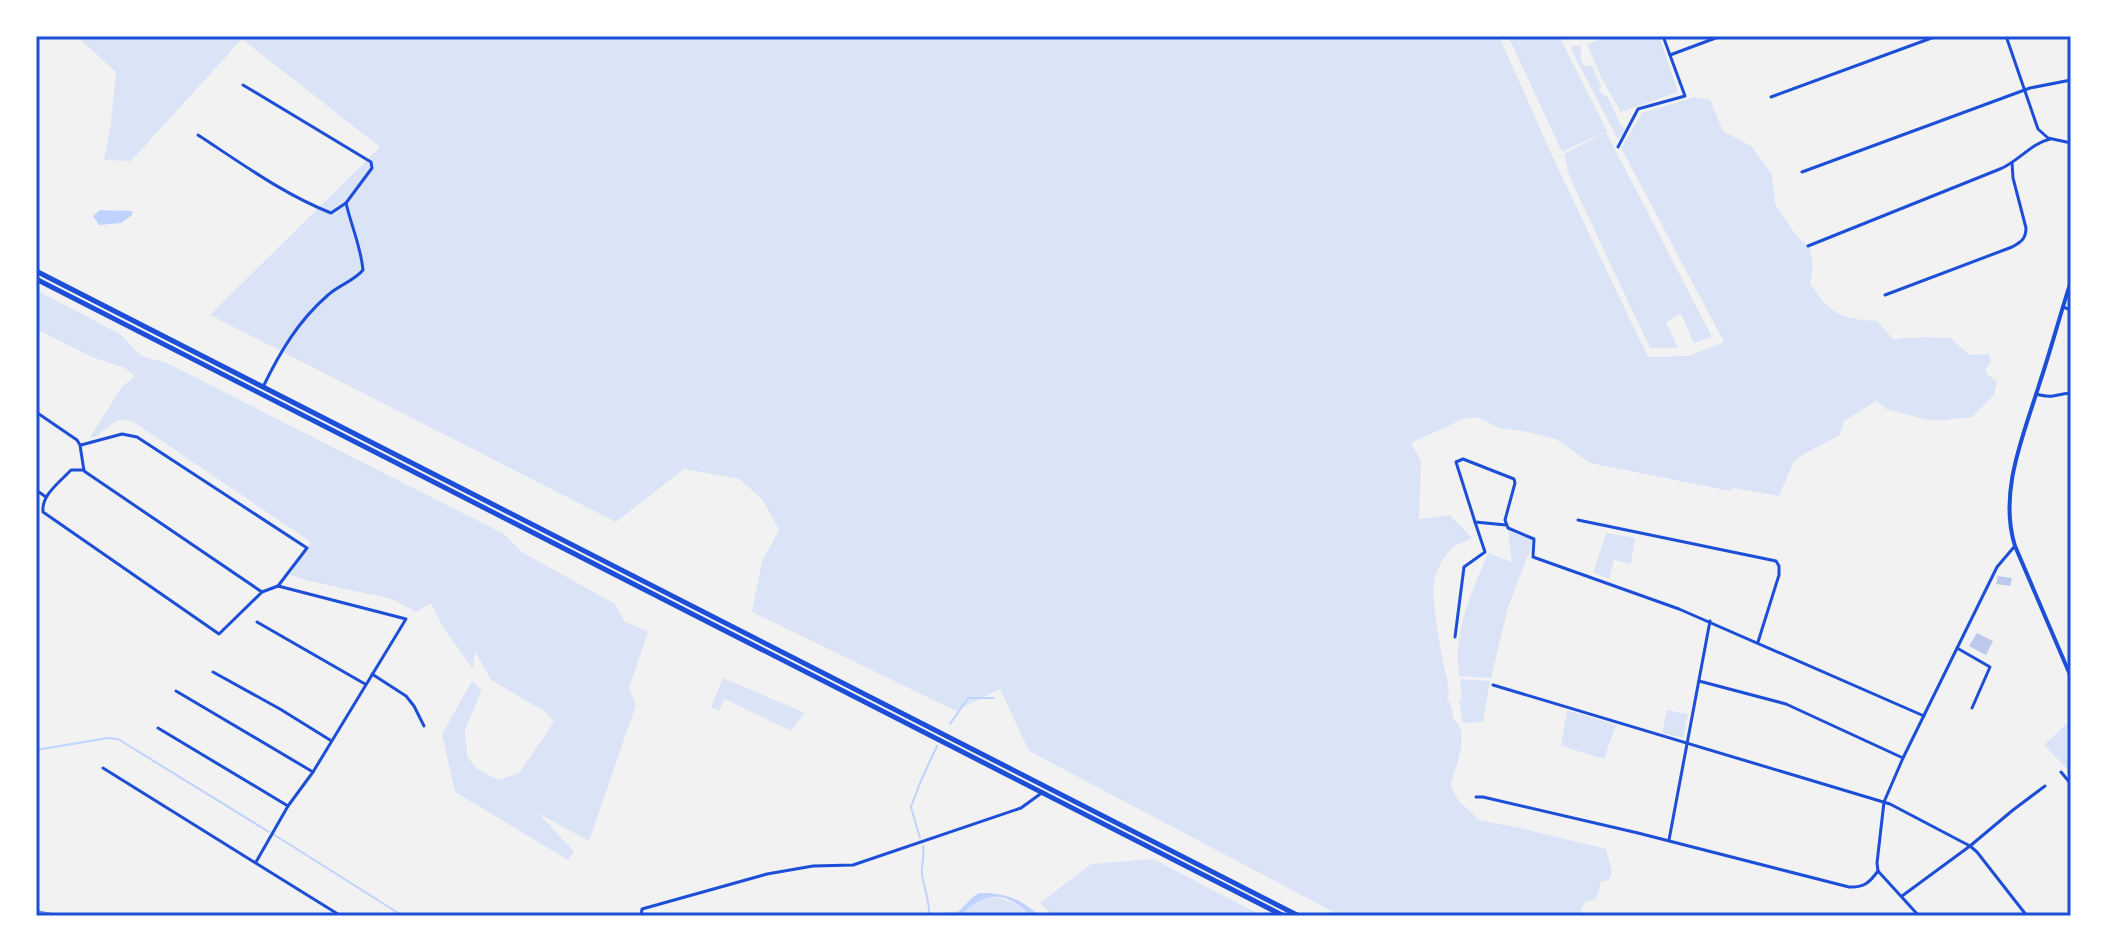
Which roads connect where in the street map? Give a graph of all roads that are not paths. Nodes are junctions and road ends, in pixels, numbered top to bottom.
1 (1663, 36) edge
2 (1721, 36) edge
3 (1937, 36) edge
4 (2006, 36) edge
5 (1670, 55) junction
6 (2071, 80) edge
7 (243, 85) dead end
8 (2025, 90) junction
9 (1771, 97) dead end
10 (198, 135) dead end
11 (2050, 139) junction
12 (2071, 143) edge
13 (1618, 147) dead end
14 (2012, 163) junction
15 (1802, 172) dead end
16 (346, 203) junction
17 (1808, 246) dead end
18 (36, 271) edge
19 (36, 279) edge
20 (2071, 281) edge
21 (1885, 295) dead end
22 (2063, 307) junction
23 (2071, 310) edge
24 (263, 387) junction
25 (2071, 393) edge
26 (2036, 394) junction
27 (36, 412) edge
28 (80, 445) junction
29 (84, 471) junction
30 (36, 490) edge
31 (46, 497) junction
32 (1578, 520) dead end
33 (1475, 522) junction
34 (1506, 525) junction
35 (2015, 546) junction
36 (278, 586) junction
37 (262, 592) junction
38 (1710, 621) junction
39 (257, 622) dead end
40 (1455, 637) dead end
41 (1758, 642) junction
42 (1957, 648) junction
43 (213, 672) dead end
44 (372, 674) junction
45 (2071, 677) edge
46 (1699, 681) junction
47 (366, 685) junction
48 (1493, 685) dead end
49 (176, 691) dead end
50 (1972, 708) dead end
51 (1924, 716) junction
52 (424, 726) dead end
53 (158, 728) dead end
54 (331, 741) junction
55 (1686, 744) junction
56 (1903, 758) junction
57 (103, 768) dead end
58 (313, 772) junction
59 (2061, 772) dead end
60 (2071, 784) edge
61 (2045, 786) dead end
62 (1049, 787) junction
63 (1042, 793) junction
64 (1476, 797) dead end
65 (1884, 802) junction
66 (288, 806) junction
67 (1669, 840) junction
68 (1970, 846) junction
69 (256, 862) junction
70 (1878, 871) junction
71 (1902, 896) junction
72 (341, 916) edge
73 (641, 916) edge
74 (1284, 916) edge
75 (1299, 916) edge
76 (1919, 916) edge
77 (2027, 916) edge

1 - 5 street
2 - 5 street
3 - 9 street
4 - 8 street
5 - 13 street
6 - 8 street
7 - 16 street
8 - 11 street
8 - 15 street
10 - 16 street
11 - 12 street
11 - 14 street
14 - 17 street
14 - 21 street
16 - 24 street
18 - 24 highway
19 - 63 highway
20 - 22 main road
22 - 23 street
22 - 26 main road
24 - 62 highway
25 - 26 street
26 - 35 main road
27 - 28 street
28 - 29 street
28 - 36 street
29 - 31 street
29 - 37 street
30 - 31 street
31 - 37 street
32 - 41 street
33 - 34 street
33 - 34 street
33 - 40 street
34 - 38 street
35 - 42 street
35 - 45 main road
36 - 37 street
36 - 44 street
38 - 41 street
38 - 46 street
39 - 47 street
41 - 51 street
42 - 50 street
42 - 51 street
43 - 54 street
44 - 47 street
44 - 52 street
46 - 55 street
46 - 56 street
47 - 54 street
48 - 55 street
49 - 58 street
51 - 56 street
53 - 66 street
54 - 58 street
55 - 65 street
55 - 67 street
56 - 65 street
57 - 69 street
58 - 66 street
59 - 60 street
61 - 68 street
62 - 63 street
62 - 75 highway
63 - 73 street
63 - 74 highway
64 - 67 street
65 - 68 street
65 - 70 street
66 - 69 street
67 - 70 street
68 - 71 street
68 - 77 street
69 - 72 street
70 - 71 street
71 - 76 street

